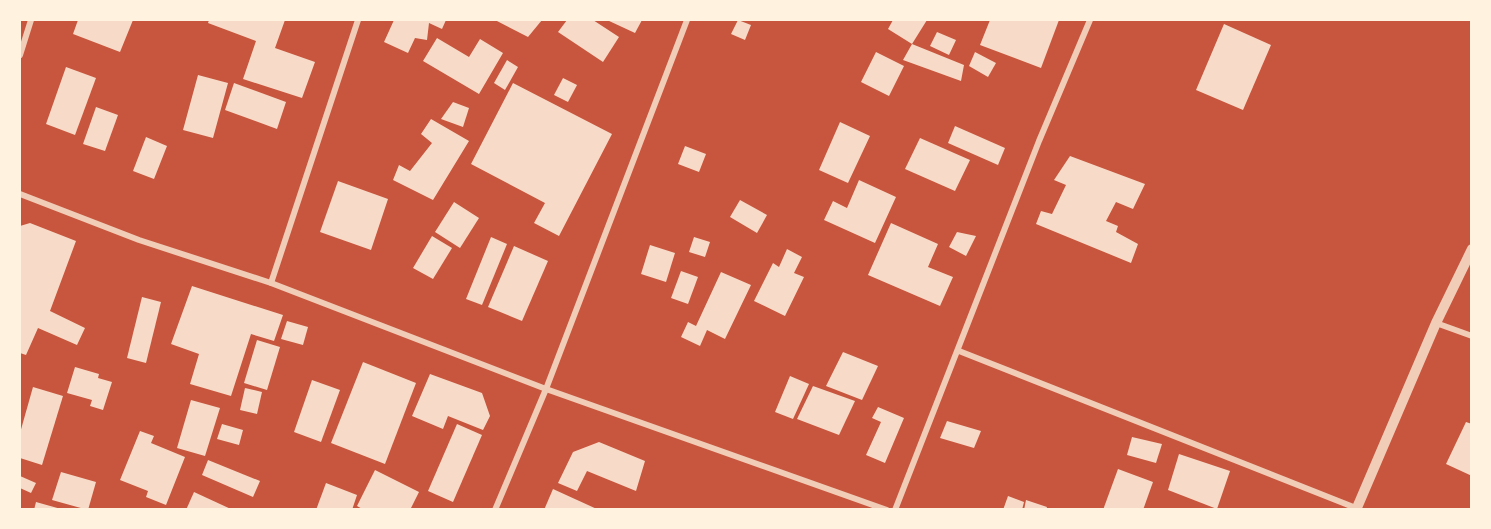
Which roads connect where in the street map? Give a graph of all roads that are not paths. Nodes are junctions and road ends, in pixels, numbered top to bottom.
1 (31, 20) edge
2 (358, 20) edge
3 (687, 20) edge
4 (1090, 20) edge
5 (20, 55) edge
6 (20, 194) edge
7 (1472, 249) edge
8 (271, 284) junction
9 (1436, 323) junction
10 (1472, 336) edge
11 (959, 351) junction
12 (546, 389) junction
13 (1356, 509) edge
14 (495, 510) edge
15 (887, 510) edge
16 (895, 510) edge

1 - 5 street
2 - 8 street
3 - 12 street
4 - 11 street
6 - 8 street
7 - 9 street
8 - 12 street
9 - 10 street
9 - 13 street
11 - 13 street
11 - 16 street
12 - 14 street
12 - 15 street

